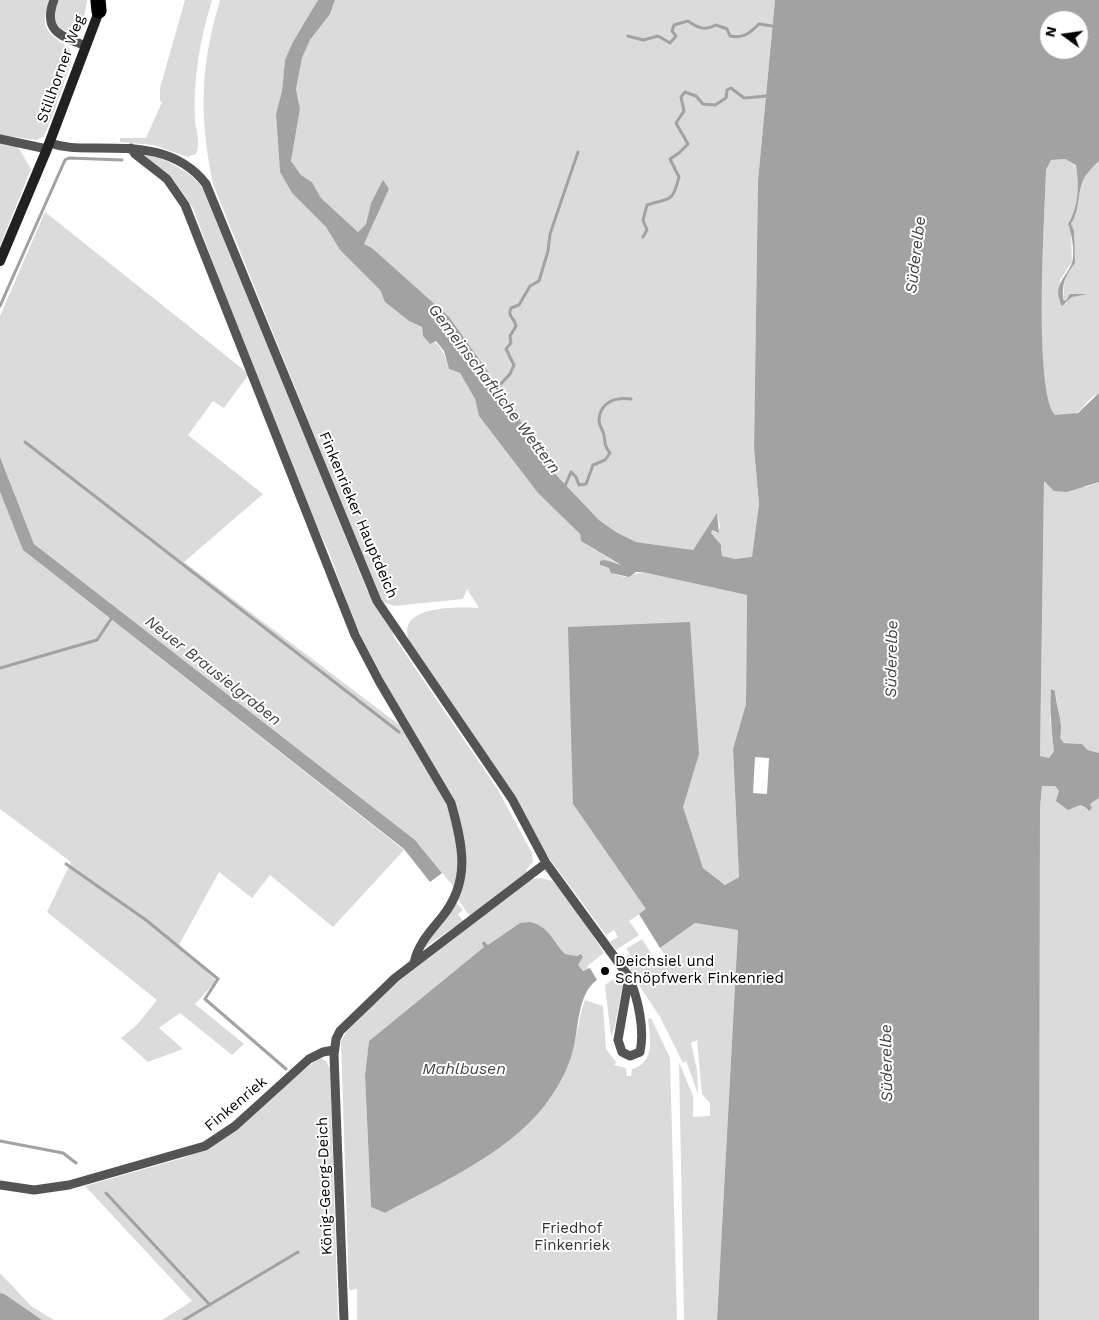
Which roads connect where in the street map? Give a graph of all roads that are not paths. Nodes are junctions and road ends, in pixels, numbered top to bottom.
1 (54, 0) edge
2 (100, 4) edge
3 (86, 46) junction
4 (0, 139) edge
5 (48, 146) junction
6 (132, 148) junction
7 (0, 261) edge
8 (546, 863) junction
9 (414, 963) junction
10 (629, 977) junction
11 (334, 1050) junction
12 (0, 1185) edge
13 (344, 1320) edge

1 - 3 street
2 - 3 main road, Stillhorner Weg
3 - 5 main road, Stillhorner Weg
4 - 5 street, Finkenrieker Hauptdeich
5 - 6 street, Finkenrieker Hauptdeich
5 - 7 main road, Stillhorner Weg
6 - 8 street, Finkenrieker Hauptdeich
6 - 9 street
8 - 9 street
8 - 10 street, Finkenrieker Hauptdeich
9 - 11 street
10 - 10 street, Finkenrieker Hauptdeich
11 - 12 street, Finkenriek
11 - 13 street, König-Georg-Deich

